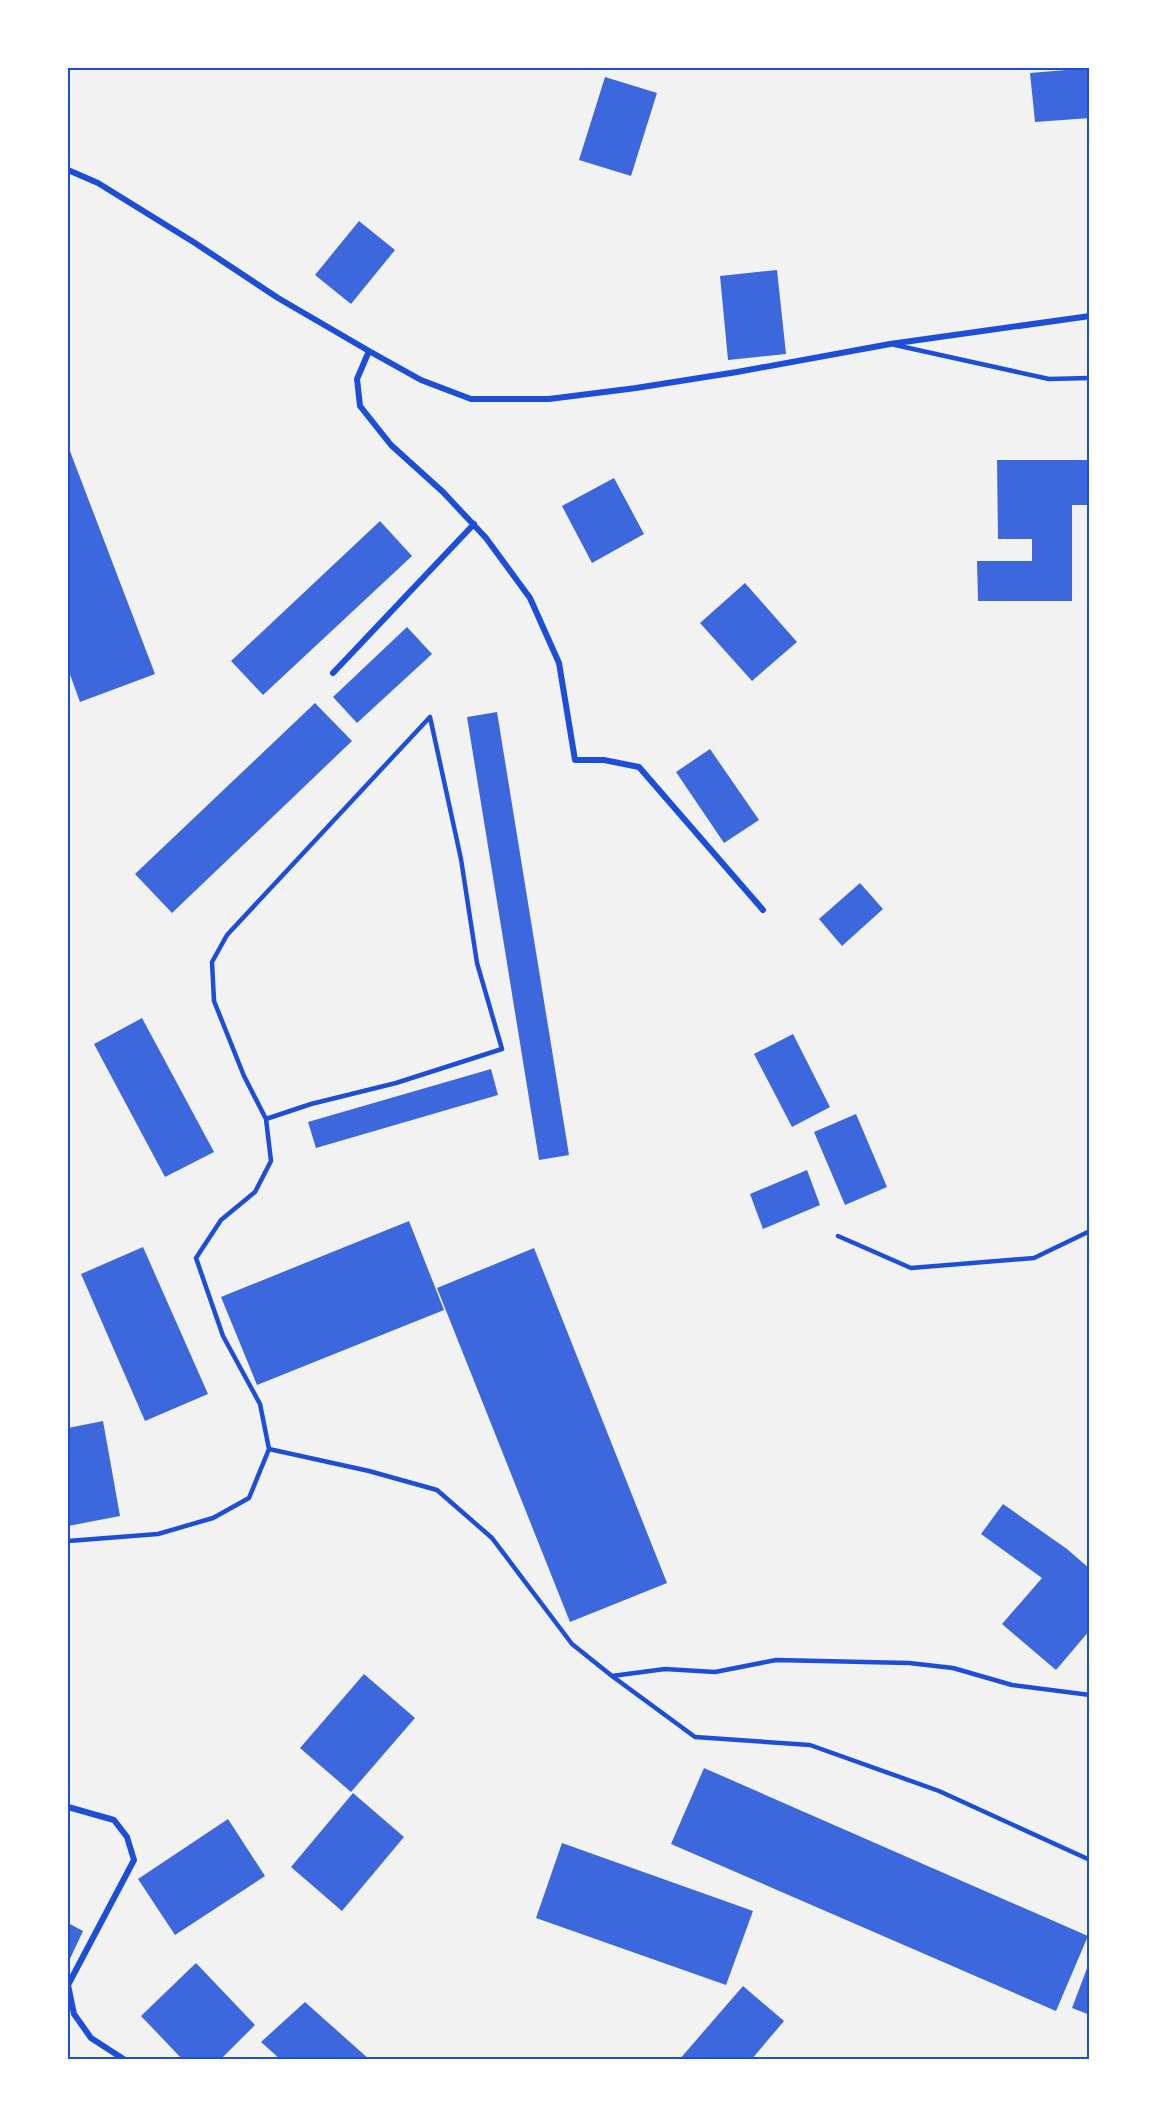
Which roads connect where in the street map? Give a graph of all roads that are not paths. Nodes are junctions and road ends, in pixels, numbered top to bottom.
1 (68, 170) edge
2 (1089, 316) edge
3 (890, 344) junction
4 (369, 351) junction
5 (1089, 378) edge
6 (474, 524) junction
7 (333, 674) dead end
8 (763, 910) dead end
9 (266, 1119) junction
10 (1089, 1231) edge
11 (838, 1236) dead end
12 (269, 1449) junction
13 (68, 1541) edge
14 (612, 1676) junction
15 (1089, 1695) edge
16 (68, 1807) edge
17 (1089, 1860) edge
18 (125, 2060) edge

1 - 4 street
2 - 3 street
3 - 4 street
3 - 5 lane
4 - 6 street
6 - 7 street
6 - 8 street
9 - 9 lane
9 - 12 lane
10 - 11 lane
12 - 13 lane
12 - 14 lane
14 - 15 lane
14 - 17 lane
16 - 18 street

